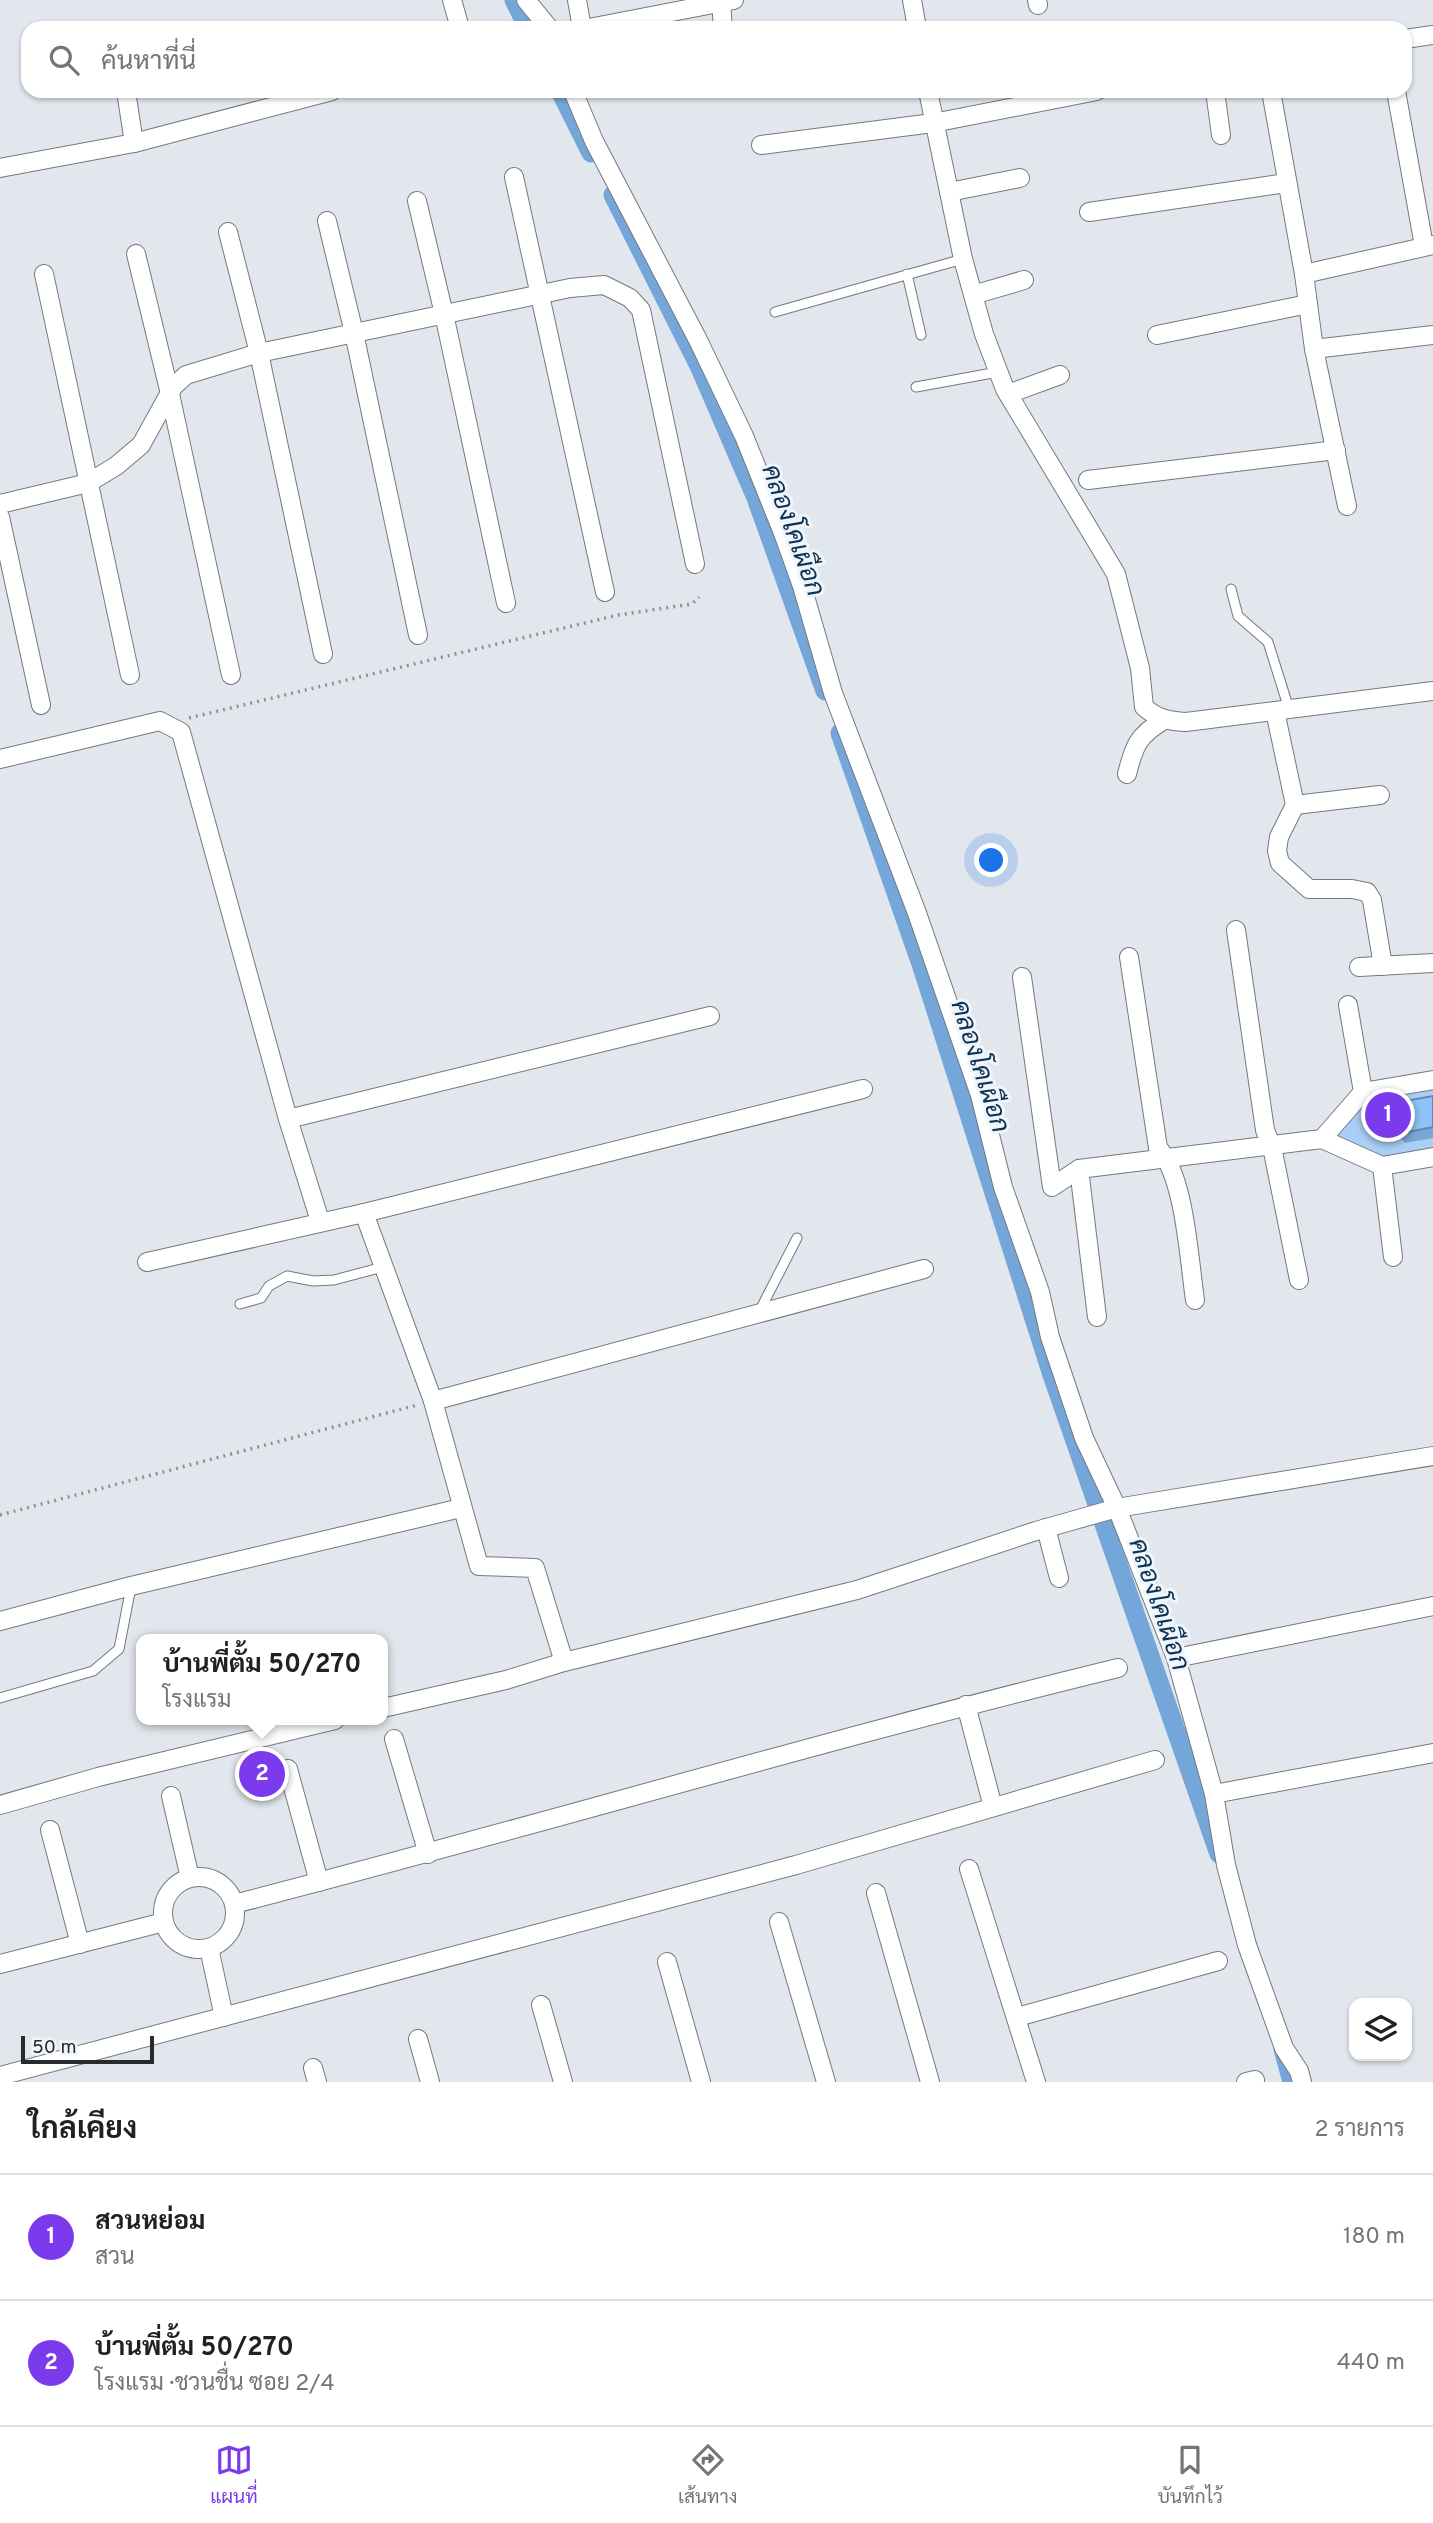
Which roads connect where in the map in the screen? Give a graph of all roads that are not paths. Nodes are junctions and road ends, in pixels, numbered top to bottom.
1 (452, 0) edge
2 (526, 0) edge
3 (576, 0) edge
4 (912, 0) edge
5 (728, 1) edge
6 (649, 8) edge
7 (458, 21) edge
8 (543, 21) edge
9 (580, 21) edge
10 (610, 21) edge
11 (724, 21) edge
12 (916, 21) edge
13 (1433, 34) edge
14 (1412, 38) edge
15 (127, 98) edge
16 (305, 98) edge
17 (576, 98) edge
18 (929, 98) edge
19 (1056, 98) edge
20 (1215, 98) edge
21 (1272, 98) edge
22 (1397, 98) edge
23 (933, 123) junction
24 (1221, 135) dead end
25 (134, 142) junction
26 (761, 145) dead end
27 (0, 168) edge
28 (514, 177) dead end
29 (1020, 178) dead end
30 (1286, 183) junction
31 (948, 192) junction
32 (417, 201) dead end
33 (1089, 212) dead end
34 (327, 221) dead end
35 (228, 232) dead end
36 (1429, 246) edge
37 (136, 254) dead end
38 (963, 259) junction
39 (44, 274) dead end
40 (907, 274) junction
41 (1304, 274) junction
42 (1024, 280) dead end
43 (541, 294) junction
44 (973, 295) junction
45 (1308, 304) junction
46 (775, 312) dead end
47 (444, 314) junction
48 (354, 333) junction
49 (921, 335) dead end
50 (1157, 335) dead end
51 (1433, 335) edge
52 (1314, 349) junction
53 (259, 353) junction
54 (998, 372) junction
55 (1060, 375) dead end
56 (916, 387) dead end
57 (170, 394) junction
58 (1008, 394) junction
59 (1336, 450) junction
60 (1088, 480) dead end
61 (88, 483) junction
62 (0, 504) edge
63 (1347, 506) dead end
64 (0, 517) edge
65 (695, 564) dead end
66 (1231, 589) dead end
67 (605, 592) dead end
68 (506, 603) dead end
69 (418, 635) dead end
70 (323, 654) dead end
71 (130, 675) dead end
72 (231, 675) dead end
73 (1433, 691) edge
74 (41, 705) dead end
75 (1282, 710) junction
76 (1164, 720) junction
77 (0, 759) edge
78 (1127, 774) dead end
79 (1380, 795) dead end
80 (1295, 805) junction
81 (1236, 930) dead end
82 (1129, 957) dead end
83 (1433, 963) edge
84 (1383, 966) junction
85 (1359, 967) dead end
86 (1021, 977) dead end
87 (1348, 1005) dead end
88 (710, 1016) dead end
89 (1433, 1080) edge
90 (863, 1089) dead end
91 (1363, 1092) junction
92 (288, 1119) junction
93 (1322, 1139) junction
94 (1272, 1147) junction
95 (1433, 1157) edge
96 (1167, 1158) junction
97 (1382, 1166) junction
98 (1079, 1169) junction
99 (364, 1213) junction
100 (320, 1221) junction
101 (797, 1238) dead end
102 (1393, 1257) dead end
103 (147, 1262) dead end
104 (383, 1267) junction
105 (924, 1269) dead end
106 (1299, 1280) dead end
107 (1195, 1300) dead end
108 (240, 1304) dead end
109 (759, 1312) junction
110 (1097, 1317) dead end
111 (433, 1401) junction
112 (1433, 1456) edge
113 (461, 1508) junction
114 (1113, 1509) junction
115 (1045, 1528) junction
116 (1059, 1578) dead end
117 (131, 1586) junction
118 (1433, 1606) edge
119 (0, 1621) edge
120 (1176, 1658) junction
121 (564, 1662) junction
122 (1118, 1668) dead end
123 (0, 1698) edge
124 (966, 1705) junction
125 (388, 1707) edge
126 (314, 1725) edge
127 (394, 1739) dead end
128 (1433, 1753) edge
129 (1155, 1760) dead end
130 (288, 1769) dead end
131 (1214, 1794) junction
132 (171, 1796) dead end
133 (0, 1805) edge
134 (993, 1807) junction
135 (50, 1830) dead end
136 (428, 1854) junction
137 (969, 1869) dead end
138 (190, 1878) junction
139 (319, 1882) junction
140 (876, 1893) dead end
141 (234, 1904) junction
142 (164, 1922) junction
143 (779, 1922) dead end
144 (80, 1944) junction
145 (209, 1948) junction
146 (1218, 1961) dead end
147 (667, 1962) dead end
148 (0, 1964) edge
149 (541, 2005) dead end
150 (224, 2017) junction
151 (1017, 2017) junction
152 (418, 2039) dead end
153 (0, 2076) edge
154 (430, 2082) edge
155 (563, 2082) edge
156 (701, 2082) edge
157 (826, 2082) edge
158 (930, 2082) edge
159 (1036, 2082) edge
160 (1302, 2082) edge

1 - 7 street
2 - 8 street
3 - 9 street
4 - 12 street
5 - 6 street
5 - 11 street
6 - 10 street
13 - 14 street
15 - 25 street
16 - 25 street
17 - 114 street
18 - 23 street
19 - 23 street
20 - 24 street
21 - 30 street
22 - 36 street
23 - 26 street
23 - 31 street
25 - 27 street
28 - 43 street
29 - 31 street
30 - 33 street
30 - 41 street
31 - 38 street
32 - 47 street
34 - 48 street
35 - 53 street
36 - 41 street
37 - 57 street
38 - 40 lane
38 - 44 street
39 - 61 street
40 - 46 lane
40 - 49 lane
41 - 45 street
42 - 44 street
43 - 47 street
43 - 65 street
43 - 67 street
44 - 54 street
45 - 50 street
45 - 52 street
47 - 48 street
47 - 68 street
48 - 53 street
48 - 69 street
51 - 52 street
52 - 59 street
53 - 57 street
53 - 70 street
54 - 56 lane
54 - 58 street
55 - 58 street
57 - 61 street
57 - 72 street
58 - 76 street
59 - 60 street
59 - 63 street
61 - 62 street
61 - 71 street
64 - 74 street
66 - 75 lane
73 - 75 street
75 - 76 street
75 - 80 street
76 - 78 street
77 - 92 street
79 - 80 street
80 - 84 street
81 - 94 street
82 - 96 street
83 - 84 street
84 - 85 street
86 - 98 street
87 - 91 street
88 - 92 street
89 - 91 street
90 - 99 street
91 - 93 street
92 - 100 street
93 - 94 street
93 - 97 street
94 - 96 street
94 - 106 street
95 - 97 street
96 - 98 street
96 - 107 street
97 - 102 street
98 - 110 street
99 - 100 street
99 - 104 street
100 - 103 street
101 - 109 lane
104 - 108 lane
104 - 111 street
105 - 109 street
109 - 111 street
111 - 113 street
112 - 114 street
113 - 117 street
113 - 121 street
114 - 115 street
114 - 120 street
115 - 116 street
115 - 121 street
117 - 119 street
117 - 123 lane
118 - 120 street
120 - 131 street
121 - 125 street
122 - 124 street
124 - 134 street
124 - 136 street
126 - 133 street
127 - 136 street
128 - 131 street
129 - 134 street
130 - 139 street
131 - 160 street
132 - 138 street
134 - 150 street
135 - 144 street
136 - 139 street
137 - 151 street
138 - 141 street
138 - 142 street
139 - 141 street
140 - 158 street
141 - 145 street
142 - 144 street
142 - 145 street
143 - 157 street
144 - 148 street
145 - 150 street
146 - 151 street
147 - 156 street
149 - 155 street
150 - 153 street
151 - 159 street
152 - 154 street

